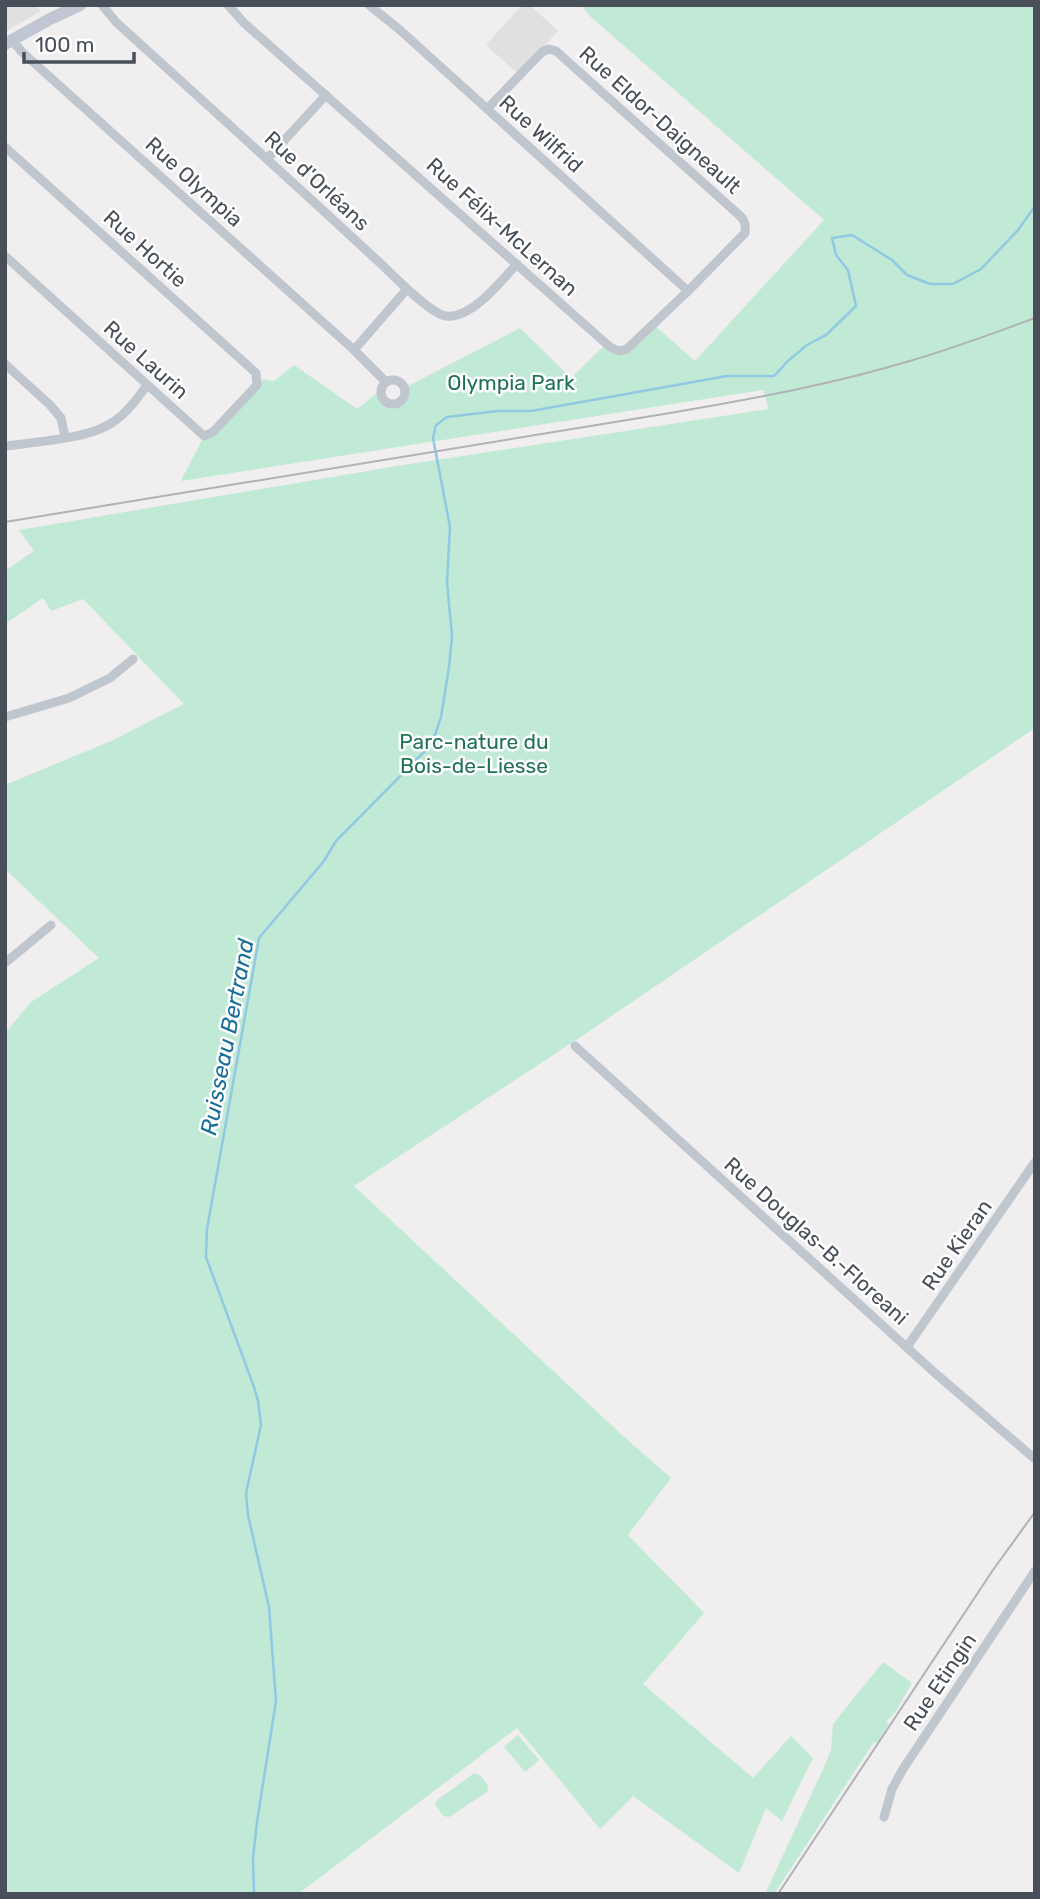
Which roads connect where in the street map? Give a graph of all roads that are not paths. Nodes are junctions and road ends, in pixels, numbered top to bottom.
1 (80, 5) edge
2 (102, 5) edge
3 (228, 5) edge
4 (369, 5) edge
5 (8, 42) edge
6 (326, 95) junction
7 (487, 109) junction
8 (5, 148) edge
9 (268, 159) junction
10 (746, 225) joint
11 (5, 256) edge
12 (517, 264) junction
13 (407, 289) junction
14 (688, 291) junction
15 (355, 350) junction
16 (5, 365) edge
17 (258, 379) joint
18 (386, 382) dead end
19 (147, 386) junction
20 (65, 437) junction
21 (5, 446) edge
22 (133, 659) dead end
23 (5, 717) edge
24 (51, 925) dead end
25 (5, 963) edge
26 (575, 1046) dead end
27 (1035, 1162) edge
28 (907, 1347) junction
29 (1035, 1459) edge
30 (1035, 1571) edge
31 (884, 1817) dead end

1 - 5 main road
2 - 9 street, Rue d'Orléans
3 - 6 street, Rue Félix-McLernan
4 - 7 street, Rue Wilfrid
5 - 15 street, Rue Olympia
6 - 9 street
6 - 12 street, Rue Félix-McLernan
7 - 10 street, Rue Eldor-Daigneault
7 - 14 street, Rue Wilfrid
8 - 17 street, Rue Hortie
9 - 13 street, Rue d'Orléans
10 - 14 street, Rue Félix-McLernan
11 - 19 street, Rue Laurin
12 - 13 street, Rue d'Orléans
12 - 14 street, Rue Félix-McLernan
13 - 15 street
15 - 18 street, Rue Olympia
16 - 20 street
17 - 19 street, Rue Laurin
19 - 20 street
20 - 21 street
22 - 23 street
24 - 25 street
26 - 28 street, Rue Douglas-B.-Floreani
27 - 28 street, Rue Kieran
28 - 29 street, Rue Douglas-B.-Floreani
30 - 31 street, Rue Etingin

